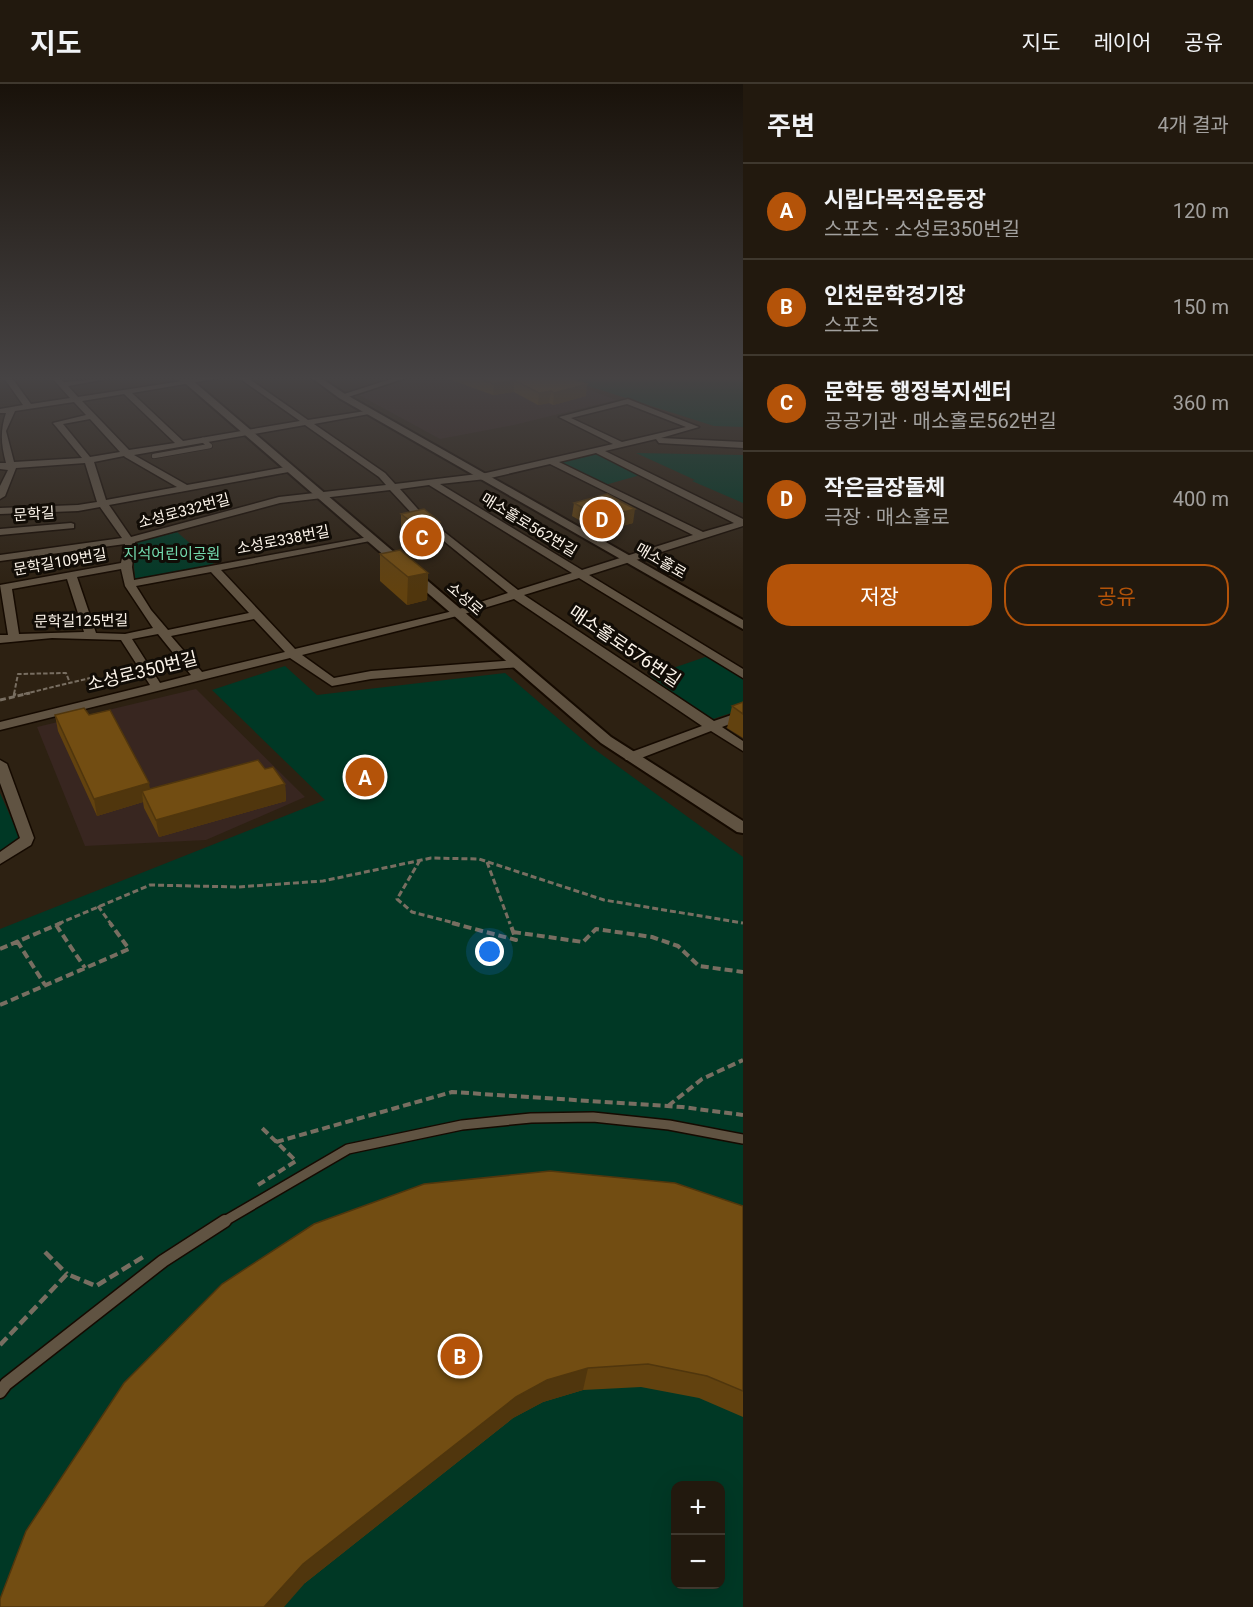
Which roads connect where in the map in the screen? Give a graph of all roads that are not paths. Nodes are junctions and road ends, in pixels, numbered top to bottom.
1 (7, 449) edge
2 (78, 449) edge
3 (122, 449) edge
4 (150, 449) edge
5 (193, 449) edge
6 (267, 449) edge
7 (346, 449) edge
8 (437, 449) edge
9 (601, 449) edge
10 (597, 450) junction
11 (126, 453) junction
12 (154, 456) dead end
13 (87, 460) junction
14 (551, 461) junction
15 (11, 465) junction
16 (0, 466) edge
17 (291, 469) junction
18 (486, 476) junction
19 (430, 482) junction
20 (394, 486) junction
21 (185, 488) junction
22 (317, 494) junction
23 (0, 496) edge
24 (104, 504) junction
25 (61, 510) junction
26 (0, 511) edge
27 (743, 523) edge
28 (71, 526) junction
29 (0, 532) edge
30 (702, 536) junction
31 (370, 538) junction
32 (129, 540) junction
33 (88, 546) junction
34 (0, 558) edge
35 (629, 559) junction
36 (126, 565) junction
37 (214, 568) junction
38 (71, 575) junction
39 (581, 575) junction
40 (130, 584) junction
41 (3, 587) edge
42 (518, 596) junction
43 (457, 613) junction
44 (256, 615) junction
45 (743, 625) edge
46 (164, 632) junction
47 (91, 635) junction
48 (125, 637) junction
49 (14, 638) junction
50 (0, 639) edge
51 (293, 654) junction
52 (516, 664) junction
53 (743, 674) edge
54 (199, 677) junction
55 (157, 687) junction
56 (743, 715) edge
57 (0, 726) edge
58 (713, 726) junction
59 (743, 747) edge
60 (631, 757) junction
61 (0, 764) edge
62 (743, 828) edge
63 (0, 859) edge
64 (743, 1139) edge
65 (2, 1385) edge

1 - 15 street
2 - 13 street, 소성로332번길
3 - 11 street
4 - 11 street
5 - 12 lane
6 - 17 street, 소성로
7 - 20 street
8 - 18 street, 매소홀로
9 - 10 street, 매소홀로562번길
10 - 14 street, 매소홀로562번길
10 - 27 street
11 - 13 street
11 - 21 street
13 - 15 street
13 - 24 street, 소성로332번길
14 - 18 street, 매소홀로562번길
14 - 30 street
15 - 16 street
15 - 23 street, 문학길
17 - 21 street
17 - 22 street, 소성로
18 - 19 street, 매소홀로562번길
18 - 35 street, 매소홀로
19 - 20 street, 매소홀로562번길
19 - 39 street, 매소홀로562번길
20 - 22 street, 매소홀로562번길
20 - 42 street
21 - 24 street
22 - 31 street, 소성로
22 - 32 street, 소성로332번길
24 - 25 street
24 - 32 street, 소성로332번길
25 - 26 street
25 - 28 street
27 - 30 street, 매소홀로576번길
28 - 29 street, 문학길
28 - 33 street
30 - 35 street, 매소홀로576번길
31 - 37 street, 소성로338번길
31 - 43 street, 소성로
32 - 33 street, 소성로332번길
32 - 36 street, 문학길125번길
33 - 34 street, 소성로332번길
35 - 39 street, 매소홀로576번길
35 - 45 street, 매소홀로
36 - 38 street, 문학길109번길
36 - 40 street, 문학길125번길
37 - 40 street, 소성로338번길
37 - 44 street
38 - 41 street, 문학길109번길
38 - 47 street
39 - 42 street, 매소홀로576번길
39 - 53 street, 매소홀로576번길
40 - 46 street, 문학길125번길
41 - 49 street
42 - 43 street, 매소홀로576번길
42 - 58 street, 매소홀로576번길
43 - 51 street, 소성로350번길
43 - 52 street, 소성로
44 - 46 street
44 - 51 street
46 - 48 street, 문학길125번길
46 - 54 street
47 - 48 street, 문학길125번길
47 - 49 street, 문학길125번길
48 - 55 street
49 - 50 street, 문학길125번길
51 - 52 street
51 - 54 street, 소성로350번길
52 - 60 street, 소성로
54 - 55 street, 소성로350번길
55 - 57 street, 소성로350번길
56 - 58 street
58 - 59 street, 매소홀로576번길
58 - 60 street
60 - 62 street, 소성로
61 - 63 street
64 - 65 lane

